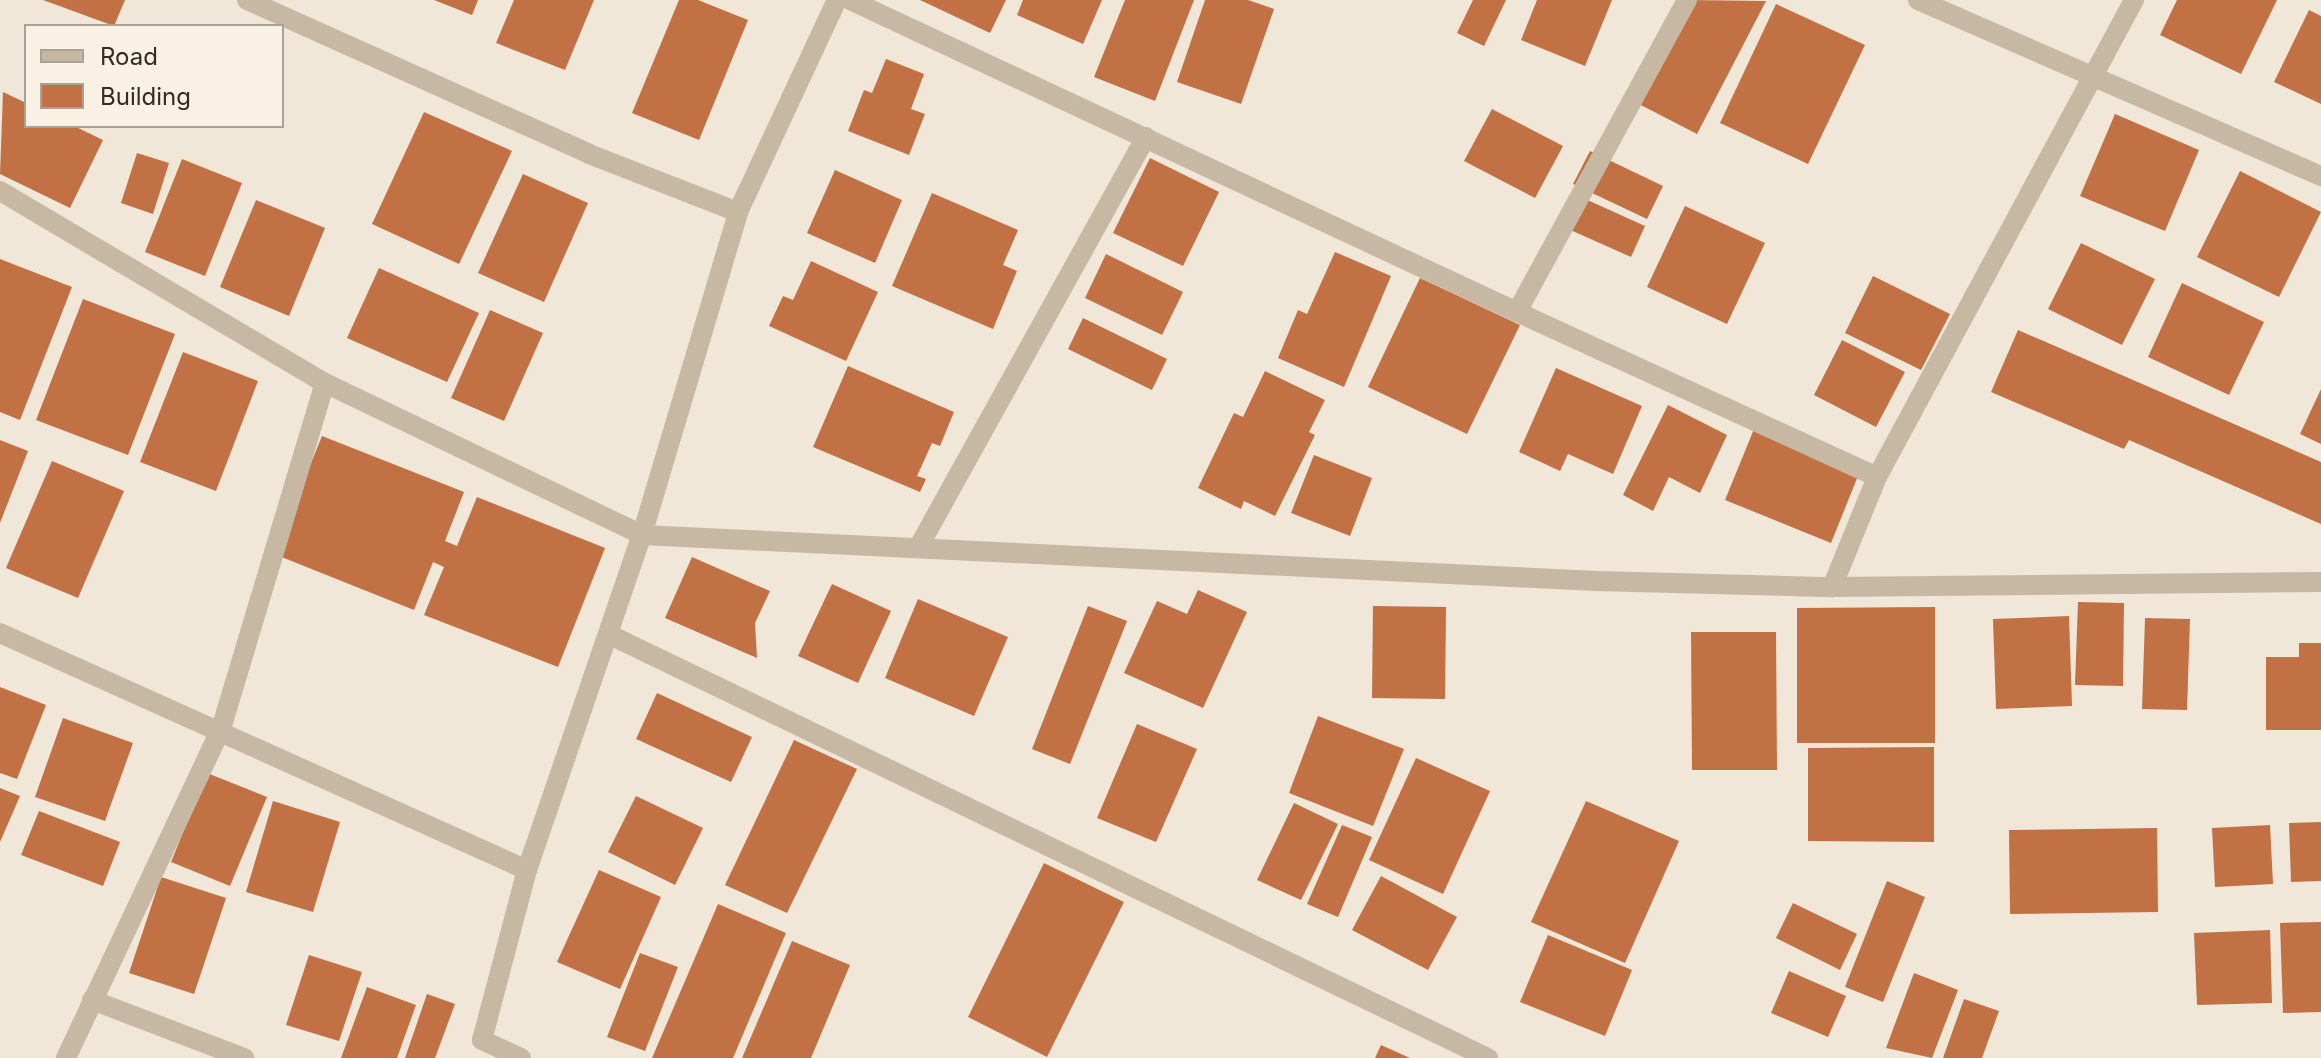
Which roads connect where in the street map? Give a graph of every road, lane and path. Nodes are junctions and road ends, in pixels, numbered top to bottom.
1 (247, 0) edge
2 (837, 0) edge
3 (850, 0) edge
4 (1687, 0) edge
5 (1918, 0) edge
6 (2134, 0) edge
7 (2096, 77) junction
8 (1146, 137) junction
9 (2321, 176) edge
10 (0, 191) edge
11 (738, 212) junction
12 (1517, 312) junction
13 (325, 383) junction
14 (1877, 477) junction
15 (642, 535) junction
16 (918, 548) junction
17 (2321, 582) edge
18 (1832, 587) junction
19 (0, 633) edge
20 (608, 634) junction
21 (221, 729) junction
22 (527, 870) junction
23 (92, 1000) junction
24 (478, 1049) edge
25 (66, 1058) edge
26 (244, 1058) edge
27 (521, 1058) edge
28 (1488, 1058) edge

1 - 11 street
2 - 11 street
3 - 8 street
4 - 12 street
5 - 7 street
6 - 7 street
7 - 9 street
7 - 14 street
8 - 12 street
8 - 16 street
10 - 13 street
11 - 15 street
12 - 14 street
13 - 15 street
13 - 21 street
14 - 18 street
15 - 16 street
15 - 20 street
16 - 18 street
17 - 18 street
19 - 21 street
20 - 22 street
20 - 28 street
21 - 22 street
21 - 23 street
22 - 24 street
23 - 25 street
23 - 26 street
24 - 27 street

